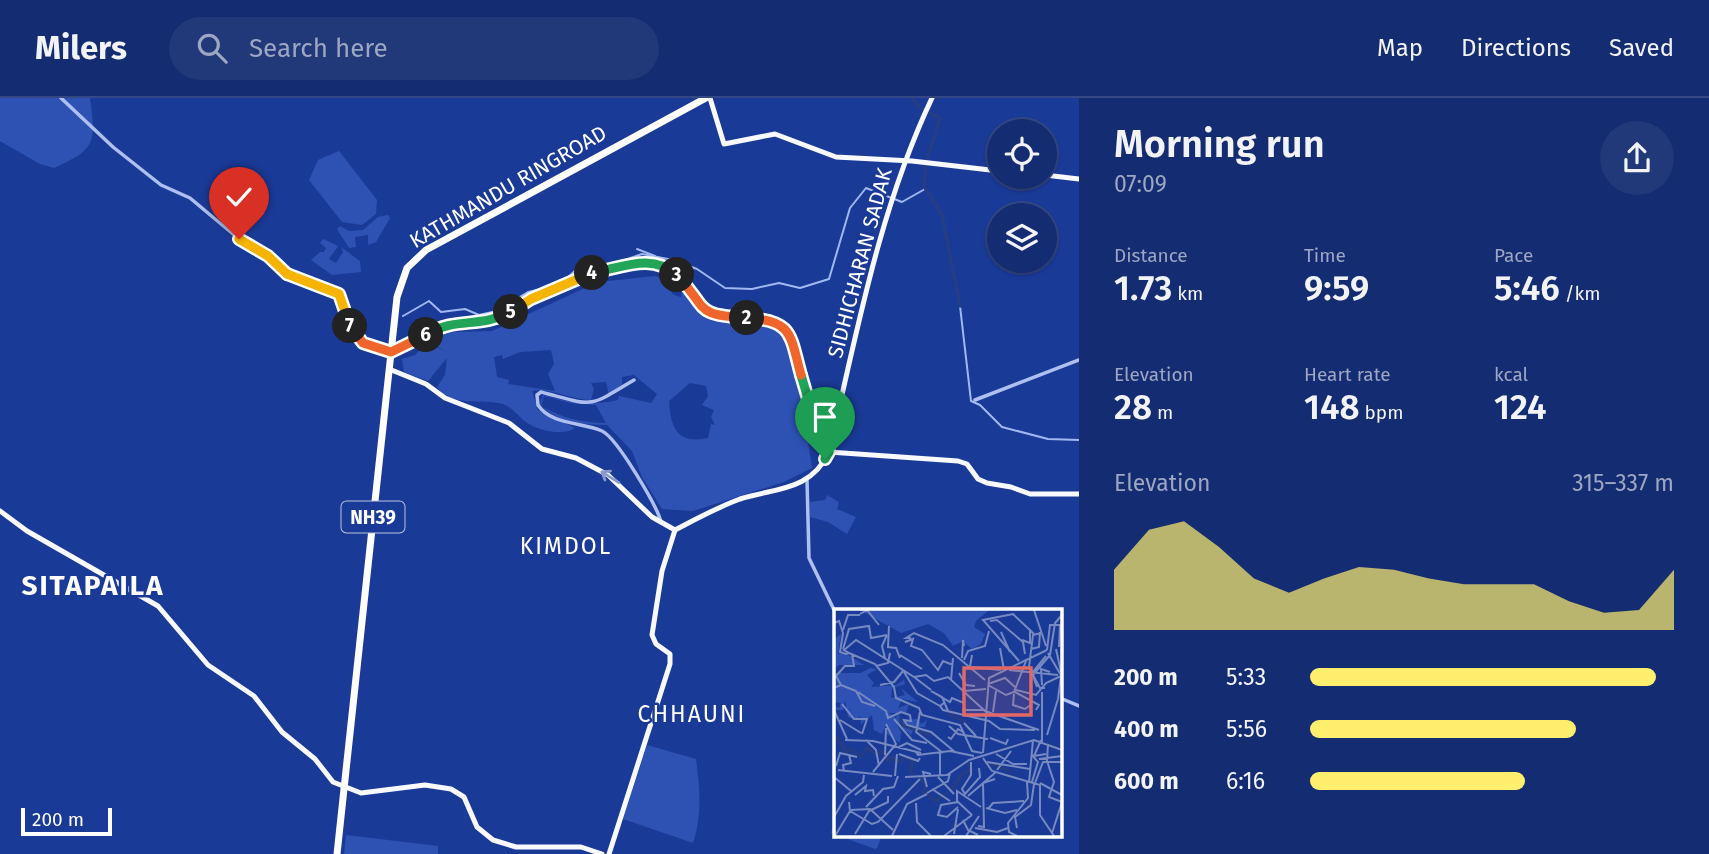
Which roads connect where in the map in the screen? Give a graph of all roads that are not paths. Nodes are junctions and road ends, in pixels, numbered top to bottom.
1 (61, 98) edge
2 (708, 98) edge
3 (932, 98) edge
4 (904, 161) junction
5 (987, 170) edge
6 (1057, 176) edge
7 (1079, 179) edge
8 (391, 352) junction
9 (1079, 360) edge
10 (389, 369) junction
11 (635, 380) dead end
12 (975, 400) dead end
13 (829, 452) junction
14 (807, 480) junction
15 (1079, 494) edge
16 (0, 511) edge
17 (662, 523) junction
18 (675, 530) junction
19 (834, 610) edge
20 (1062, 699) edge
21 (1079, 706) edge
22 (344, 787) junction
23 (613, 841) junction
24 (337, 854) edge
25 (602, 854) edge
26 (610, 854) edge
27 (616, 854) edge

1 - 8 street
2 - 4 main road
2 - 8 highway, KATHMANDU RINGROAD / NH39
3 - 4 main road, SIDHICHARAN SADAK
4 - 5 main road
4 - 13 main road, SIDHICHARAN SADAK
6 - 7 main road
8 - 10 highway, KATHMANDU RINGROAD / NH39
8 - 13 main road
9 - 12 street
17 -> 10 main road
10 - 22 highway, KATHMANDU RINGROAD / NH39
11 - 17 street
13 - 14 main road, SIDHICHARAN SADAK
13 - 15 main road
14 - 18 main road
14 - 19 street
16 - 22 main road
17 - 18 main road
18 - 23 main road
20 - 21 street
22 - 24 highway, KATHMANDU RINGROAD / NH39
22 - 25 main road
23 - 26 main road
23 - 27 main road

